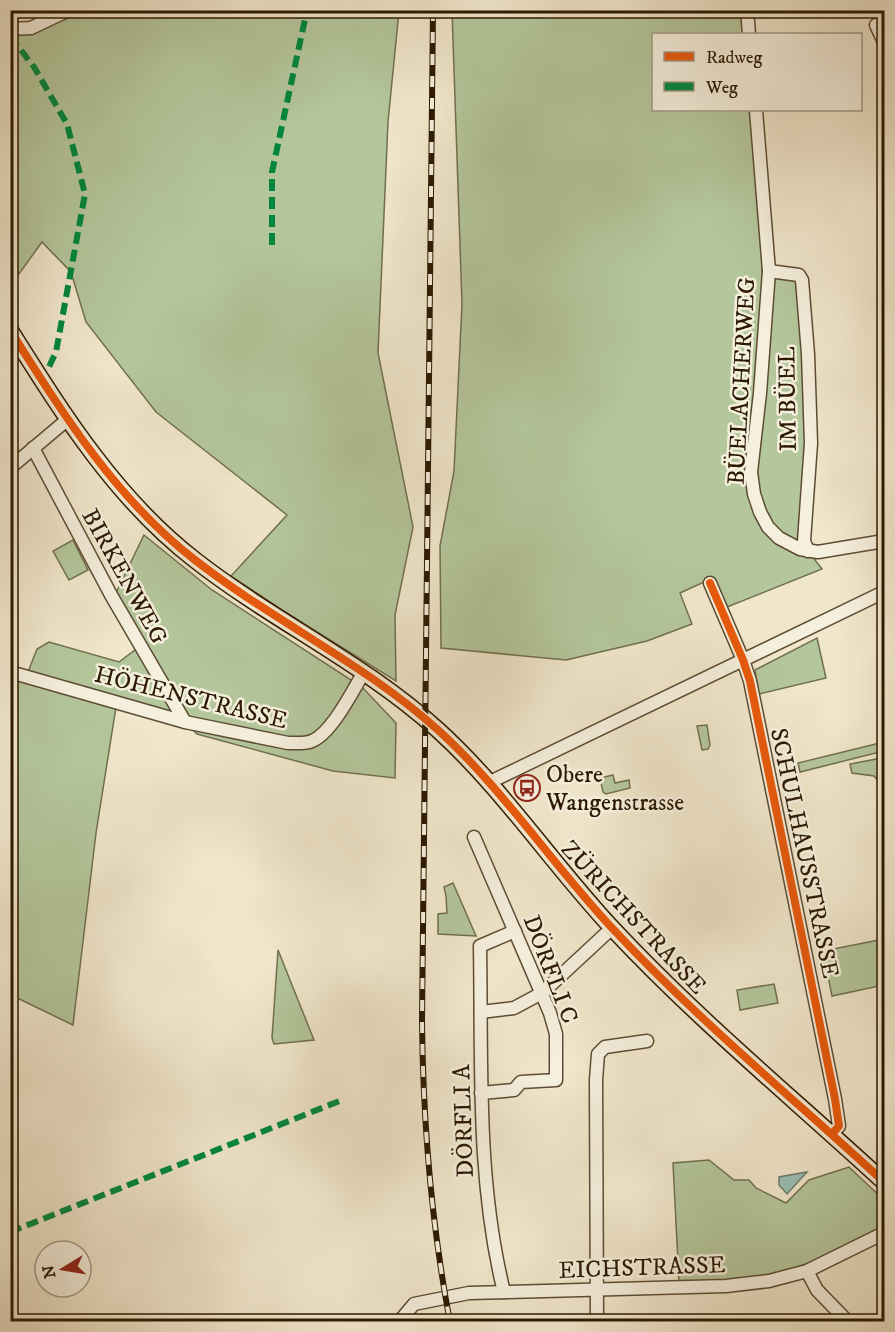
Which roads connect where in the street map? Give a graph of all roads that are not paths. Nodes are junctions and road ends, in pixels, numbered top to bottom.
1 (69, 10) edge
2 (747, 10) edge
3 (876, 25) dead end
4 (10, 29) edge
5 (749, 33) edge
6 (885, 42) edge
7 (756, 111) edge
8 (769, 272) junction
9 (10, 330) edge
10 (68, 419) junction
11 (33, 448) junction
12 (10, 468) edge
13 (885, 541) edge
14 (808, 551) junction
15 (710, 583) dead end
16 (885, 592) edge
17 (743, 660) junction
18 (10, 672) edge
19 (364, 672) junction
20 (185, 722) junction
21 (488, 783) junction
22 (474, 837) dead end
23 (612, 928) junction
24 (515, 932) junction
25 (542, 993) junction
26 (482, 1012) junction
27 (647, 1041) dead end
28 (481, 1093) junction
29 (832, 1134) junction
30 (885, 1182) edge
31 (885, 1233) edge
32 (807, 1271) junction
33 (597, 1290) junction
34 (504, 1292) junction
35 (399, 1322) edge
36 (597, 1322) edge
37 (848, 1322) edge

1 - 4 street
2 - 5 street
3 - 6 street
7 - 8 street, BÜELACHERWEG
8 - 14 street, BÜELACHERWEG
8 - 14 street, IM BÜEL
9 - 10 main road, ZÜRICHSTRASSE
10 - 11 street
10 - 19 main road, ZÜRICHSTRASSE
11 - 12 street
11 - 20 street, BIRKENWEG
13 - 14 street, BÜELACHERWEG
15 - 17 street, SCHULHAUSSTRASSE
16 - 17 street
17 - 21 street
17 - 29 street, SCHULHAUSSTRASSE
18 - 20 street, HÖHENSTRASSE
19 - 20 street, HÖHENSTRASSE
19 - 21 main road, ZÜRICHSTRASSE
21 - 23 main road, ZÜRICHSTRASSE
22 - 24 street, DÖRFLI C
23 - 25 street
23 - 29 main road, ZÜRICHSTRASSE
24 - 25 street, DÖRFLI C
24 - 26 street, DÖRFLI A
25 - 26 street
25 - 28 street, DÖRFLI C
26 - 28 street, DÖRFLI A
27 - 33 street
28 - 34 street, DÖRFLI A
29 - 30 main road, ZÜRICHSTRASSE
31 - 32 street, EICHSTRASSE
32 - 33 street, EICHSTRASSE
32 - 37 street
33 - 34 street, EICHSTRASSE
33 - 36 street
34 - 35 street, EICHSTRASSE

